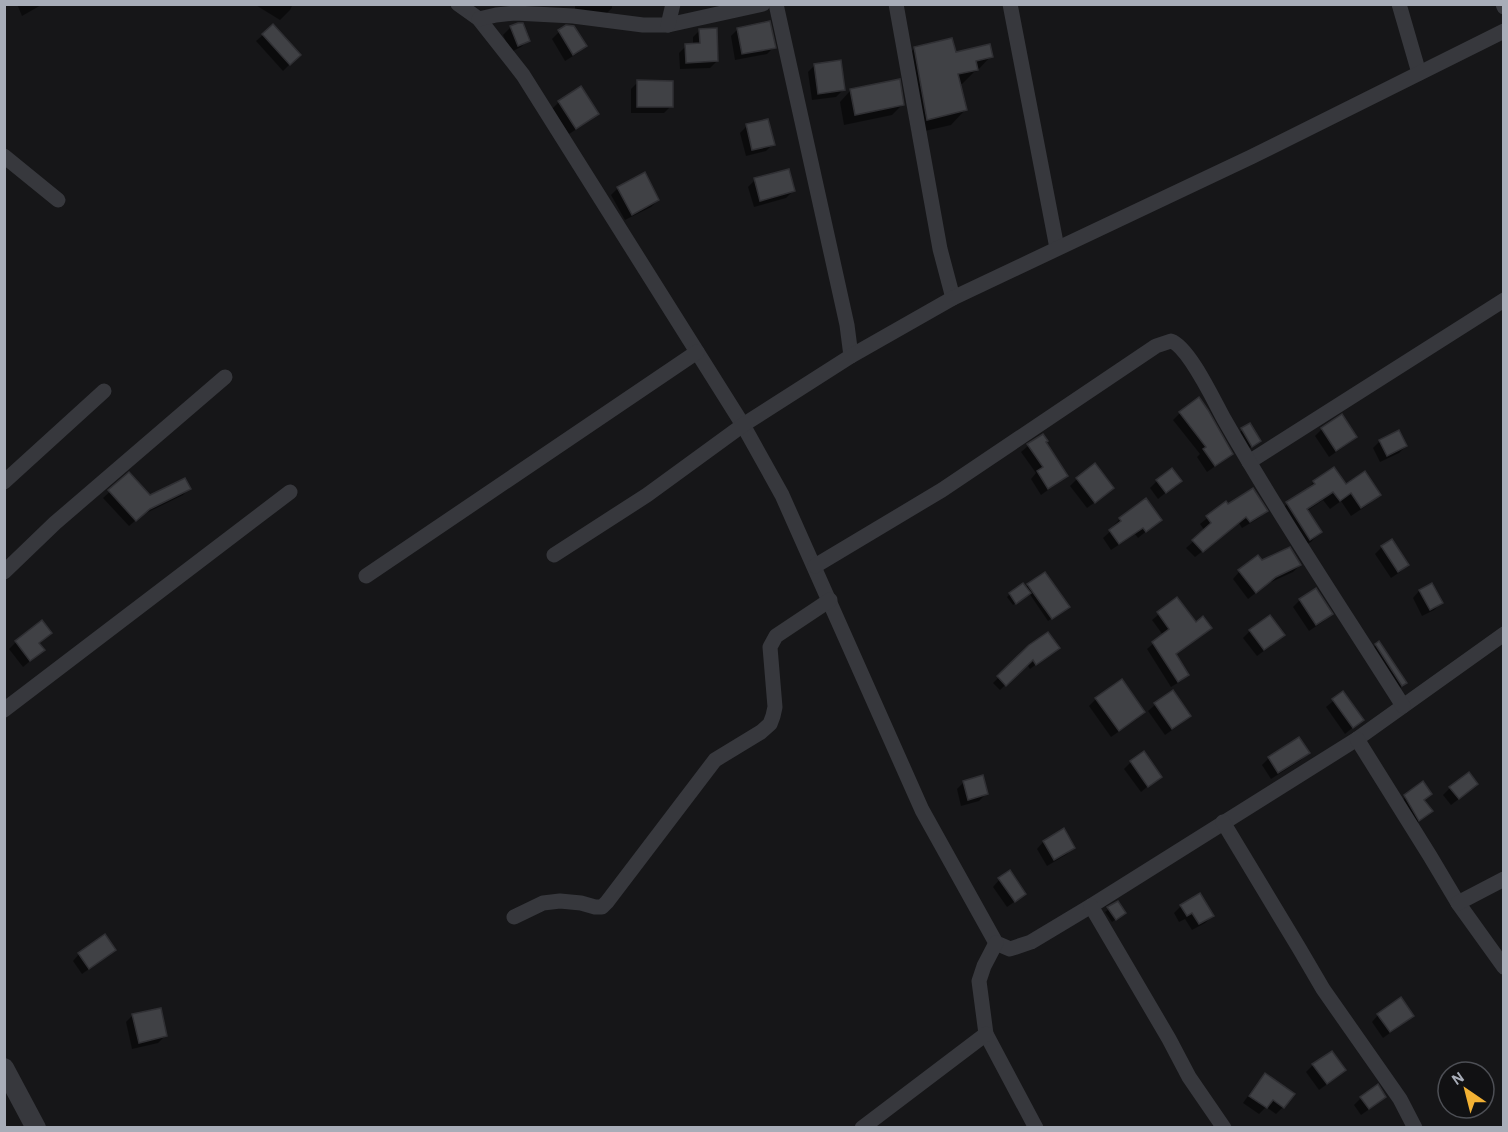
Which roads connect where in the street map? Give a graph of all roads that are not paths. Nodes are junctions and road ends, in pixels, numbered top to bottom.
1 (458, 4) edge
2 (673, 4) edge
3 (763, 4) edge
4 (776, 4) edge
5 (896, 4) edge
6 (1010, 4) edge
7 (1399, 4) edge
8 (558, 10) edge
9 (479, 19) junction
10 (668, 25) junction
11 (1503, 31) edge
12 (1419, 73) junction
13 (4, 156) edge
14 (58, 200) dead end
15 (1057, 248) junction
16 (953, 298) junction
17 (1503, 300) edge
18 (697, 352) junction
19 (851, 356) junction
20 (225, 377) dead end
21 (104, 392) dead end
22 (743, 425) junction
23 (1249, 462) junction
24 (4, 482) edge
25 (290, 492) dead end
26 (554, 555) dead end
27 (815, 566) junction
28 (4, 572) edge
29 (366, 576) dead end
30 (830, 600) junction
31 (1503, 634) edge
32 (1403, 706) junction
33 (4, 710) edge
34 (1356, 739) junction
35 (1222, 822) junction
36 (1503, 879) edge
37 (1458, 903) junction
38 (1091, 906) junction
39 (514, 917) dead end
40 (996, 943) junction
41 (1503, 967) edge
42 (986, 1034) junction
43 (4, 1068) edge
44 (36, 1128) edge
45 (862, 1128) edge
46 (1036, 1128) edge
47 (1224, 1128) edge
48 (1415, 1128) edge

1 - 9 street
2 - 10 street
3 - 10 street
4 - 19 street
5 - 16 street
6 - 15 street
7 - 12 street
8 - 9 street
8 - 10 street
9 - 18 street
11 - 12 street
12 - 15 street
13 - 14 street
15 - 16 street
16 - 19 street
17 - 23 street
18 - 22 street
18 - 29 street
19 - 22 street
20 - 28 street
21 - 24 street
22 - 26 street
22 - 27 street
23 - 27 street
23 - 32 street
25 - 33 street
27 - 30 street
30 - 39 street
30 - 40 street
31 - 32 street
32 - 34 street
34 - 35 street
34 - 37 street
35 - 38 street
35 - 48 street
36 - 37 street
37 - 41 street
38 - 40 street
38 - 47 street
40 - 42 street
42 - 45 street
42 - 46 street
43 - 44 street

